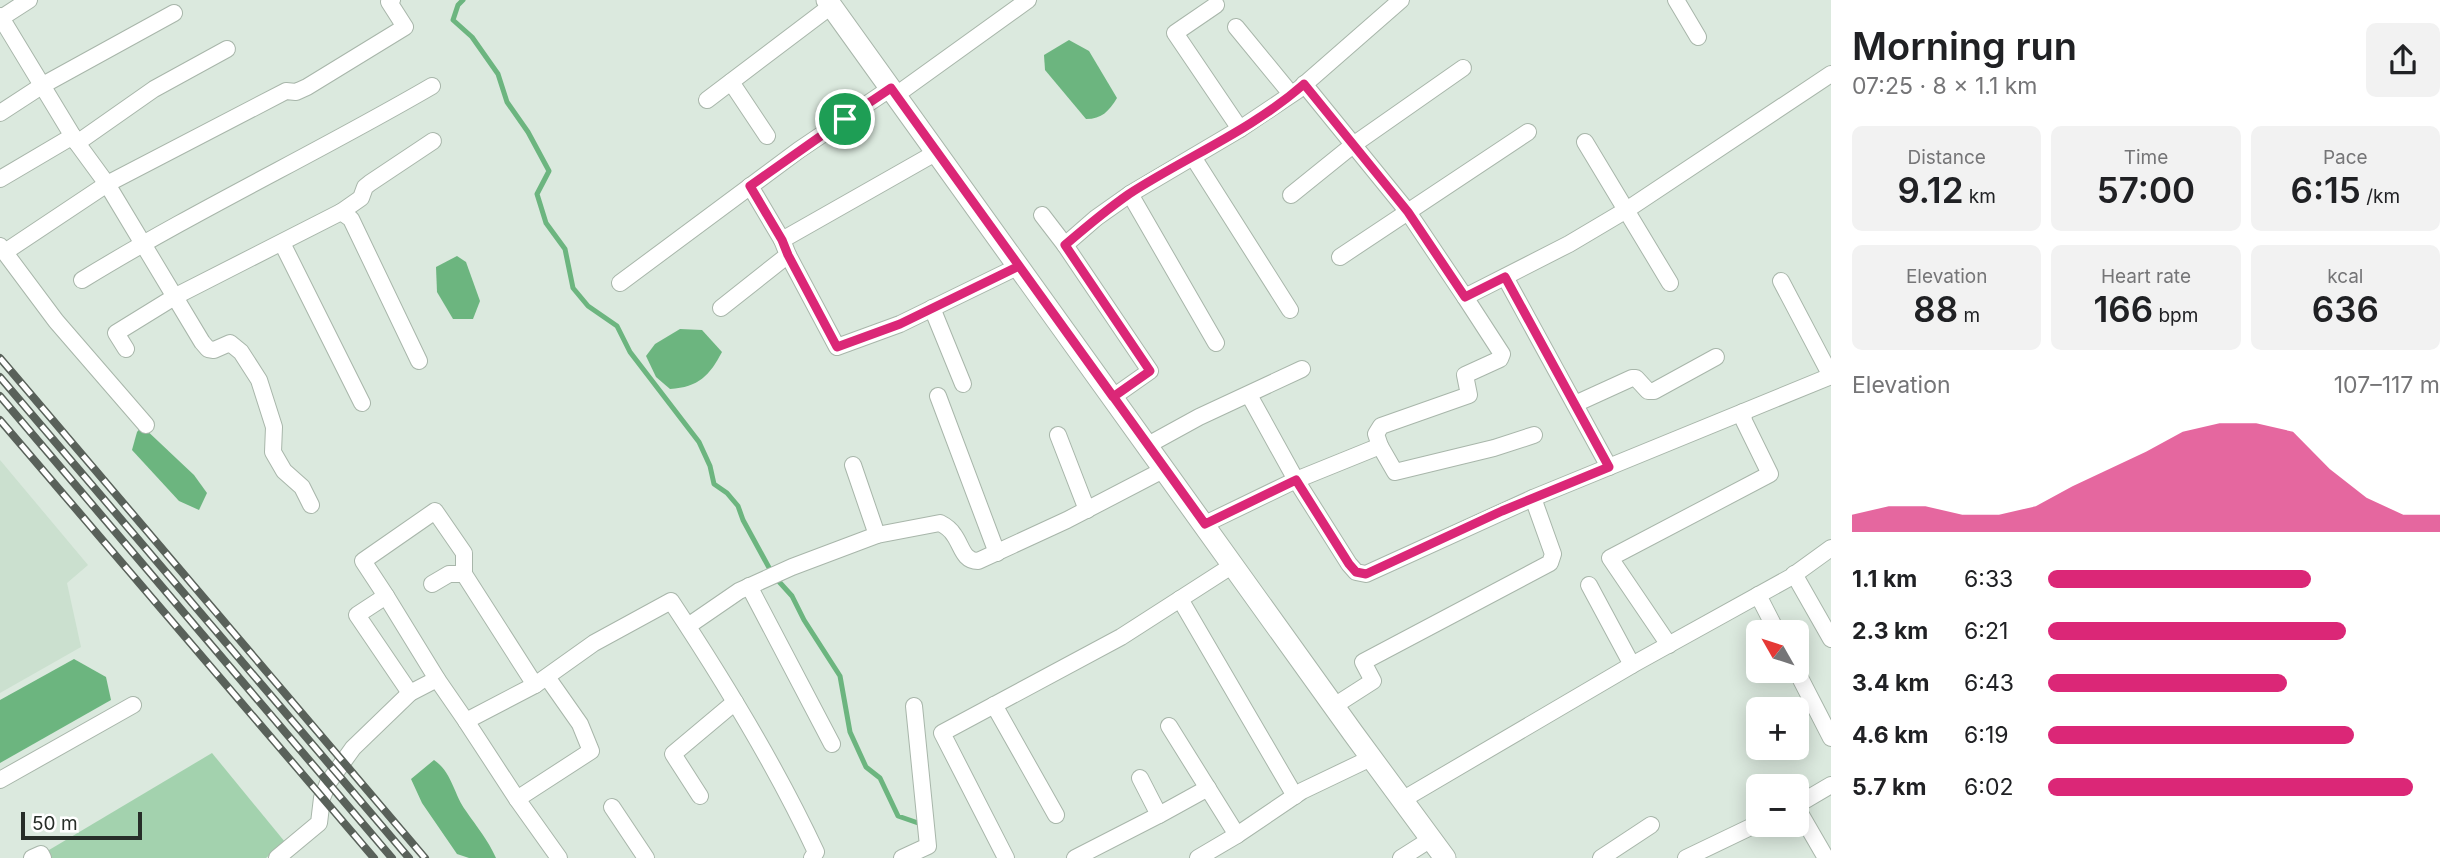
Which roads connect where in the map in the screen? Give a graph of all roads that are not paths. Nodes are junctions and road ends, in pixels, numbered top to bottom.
1 (29, 0) edge
2 (392, 0) edge
3 (1028, 0) edge
4 (1401, 0) edge
5 (1676, 0) edge
6 (829, 3) edge
7 (1216, 5) dead end
8 (174, 13) dead end
9 (1, 17) edge
10 (1236, 27) dead end
11 (1698, 37) dead end
12 (227, 49) dead end
13 (1463, 68) dead end
14 (1831, 74) edge
15 (731, 82) junction
16 (43, 85) junction
17 (432, 86) dead end
18 (1297, 89) junction
19 (893, 92) junction
20 (707, 100) dead end
21 (0, 113) edge
22 (1240, 129) junction
23 (1528, 132) dead end
24 (766, 136) dead end
25 (75, 139) junction
26 (433, 141) dead end
27 (1585, 142) dead end
28 (1353, 145) junction
29 (937, 152) junction
30 (1193, 157) junction
31 (0, 180) edge
32 (107, 184) junction
33 (750, 186) junction
34 (1130, 194) junction
35 (1292, 195) dead end
36 (1628, 209) junction
37 (341, 212) junction
38 (1408, 212) junction
39 (1042, 215) dead end
40 (143, 243) junction
41 (282, 243) junction
42 (1065, 245) junction
43 (785, 248) junction
44 (2, 249) edge
45 (1340, 257) dead end
46 (1019, 266) junction
47 (1505, 277) junction
48 (82, 280) dead end
49 (1781, 282) dead end
50 (620, 283) dead end
51 (1670, 283) dead end
52 (176, 296) junction
53 (1465, 297) junction
54 (721, 308) dead end
55 (932, 309) junction
56 (1290, 310) dead end
57 (1216, 343) dead end
58 (126, 349) dead end
59 (1716, 357) dead end
60 (419, 361) dead end
61 (1302, 369) dead end
62 (1831, 376) edge
63 (963, 384) dead end
64 (1249, 395) junction
65 (938, 396) dead end
66 (1113, 397) junction
67 (362, 403) dead end
68 (1575, 404) junction
69 (1743, 412) junction
70 (146, 425) dead end
71 (1058, 435) dead end
72 (1534, 435) dead end
73 (1148, 445) junction
74 (1380, 446) junction
75 (853, 465) dead end
76 (1609, 467) junction
77 (1165, 469) junction
78 (1296, 480) junction
79 (1533, 498) junction
80 (311, 505) dead end
81 (1087, 510) junction
82 (1205, 524) junction
83 (877, 535) junction
84 (1831, 548) edge
85 (997, 553) junction
86 (1233, 565) junction
87 (464, 574) junction
88 (1794, 574) junction
89 (432, 584) dead end
90 (1589, 585) dead end
91 (749, 586) junction
92 (1758, 595) junction
93 (386, 596) junction
94 (1180, 599) junction
95 (1770, 620) edge
96 (688, 626) junction
97 (1831, 639) edge
98 (1669, 645) junction
99 (1632, 665) junction
100 (437, 678) junction
101 (541, 681) junction
102 (1803, 683) edge
103 (411, 693) junction
104 (735, 702) junction
105 (133, 705) dead end
106 (994, 705) junction
107 (915, 706) dead end
108 (1334, 706) junction
109 (466, 721) junction
110 (1169, 726) dead end
111 (1831, 738) edge
112 (832, 744) dead end
113 (1371, 758) junction
114 (1140, 778) dead end
115 (0, 780) edge
116 (1831, 785) edge
117 (1208, 788) junction
118 (700, 796) dead end
119 (1295, 796) junction
120 (517, 799) junction
121 (1809, 799) edge
122 (1402, 800) junction
123 (612, 807) dead end
124 (1056, 815) dead end
125 (1159, 815) junction
126 (1651, 825) dead end
127 (1809, 828) edge
128 (1746, 829) edge
129 (1237, 835) junction
130 (1432, 839) junction
131 (32, 858) edge
132 (43, 858) edge
133 (277, 858) edge
134 (559, 858) edge
135 (646, 858) edge
136 (812, 858) edge
137 (902, 858) edge
138 (1006, 858) edge
139 (1074, 858) edge
140 (1198, 858) edge
141 (1401, 858) edge
142 (1445, 858) edge
143 (1601, 858) edge
144 (1686, 858) edge
145 (1826, 858) edge

1 - 9 street
2 - 32 street
3 - 19 street
4 - 18 street
5 - 11 street
6 - 15 street
6 - 19 street
7 - 22 street
8 - 16 street
9 - 16 street
10 - 18 street
12 - 25 street
13 - 28 street
14 - 36 street
15 - 20 street
15 - 24 street
16 - 21 street
16 - 25 street
17 - 40 street
18 - 22 street
18 - 28 street
19 - 29 street
19 - 33 street
22 - 30 street
23 - 38 street
25 - 31 street
25 - 32 street
26 - 37 street
27 - 36 street
28 - 35 street
28 - 38 street
29 - 43 street
29 - 46 street
30 - 34 street
30 - 56 street
32 - 40 street
32 - 44 street
33 - 43 street
33 - 50 street
34 - 42 street
34 - 57 street
36 - 47 street
36 - 51 street
37 - 41 street
37 - 60 street
38 - 45 street
38 - 53 street
39 - 42 street
40 - 48 street
40 - 52 street
41 - 52 street
41 - 67 street
42 - 66 street
43 - 54 street
43 - 55 street
44 - 70 street
46 - 55 street
46 - 66 street
47 - 53 street
47 - 68 street
49 - 62 street
52 - 58 street
52 - 80 street
53 - 74 street
55 - 63 street
59 - 68 street
61 - 64 street
62 - 69 street
64 - 73 street
64 - 78 street
65 - 85 street
66 - 73 street
68 - 76 street
69 - 76 street
69 - 98 street
71 - 81 street
72 - 74 street
73 - 77 street
74 - 78 street
75 - 83 street
76 - 79 street
77 - 81 street
77 - 82 street
78 - 79 street
78 - 82 street
79 - 108 street
81 - 85 street
82 - 86 street
83 - 85 street
83 - 91 street
84 - 88 street
86 - 94 street
86 - 108 street
87 - 89 street
87 - 93 street
87 - 101 street
88 - 92 street
88 - 97 street
90 - 99 street
91 - 96 street
91 - 112 street
92 - 95 street
92 - 98 street
93 - 100 street
93 - 103 street
94 - 106 street
94 - 119 street
96 - 101 street
96 - 104 street
98 - 99 street
99 - 122 street
100 - 103 street
100 - 109 street
101 - 109 street
101 - 120 street
102 - 111 street
103 - 133 street
104 - 118 street
104 - 136 street
105 - 115 street
106 - 124 street
106 - 138 street
107 - 137 street
108 - 113 street
109 - 120 street
110 - 117 street
113 - 119 street
113 - 122 street
114 - 125 street
116 - 121 street
117 - 125 street
117 - 129 street
119 - 129 street
120 - 134 street
122 - 130 street
123 - 135 street
125 - 139 street
126 - 143 street
127 - 145 street
128 - 144 street
129 - 140 street
130 - 141 street
130 - 142 street
131 - 132 street

